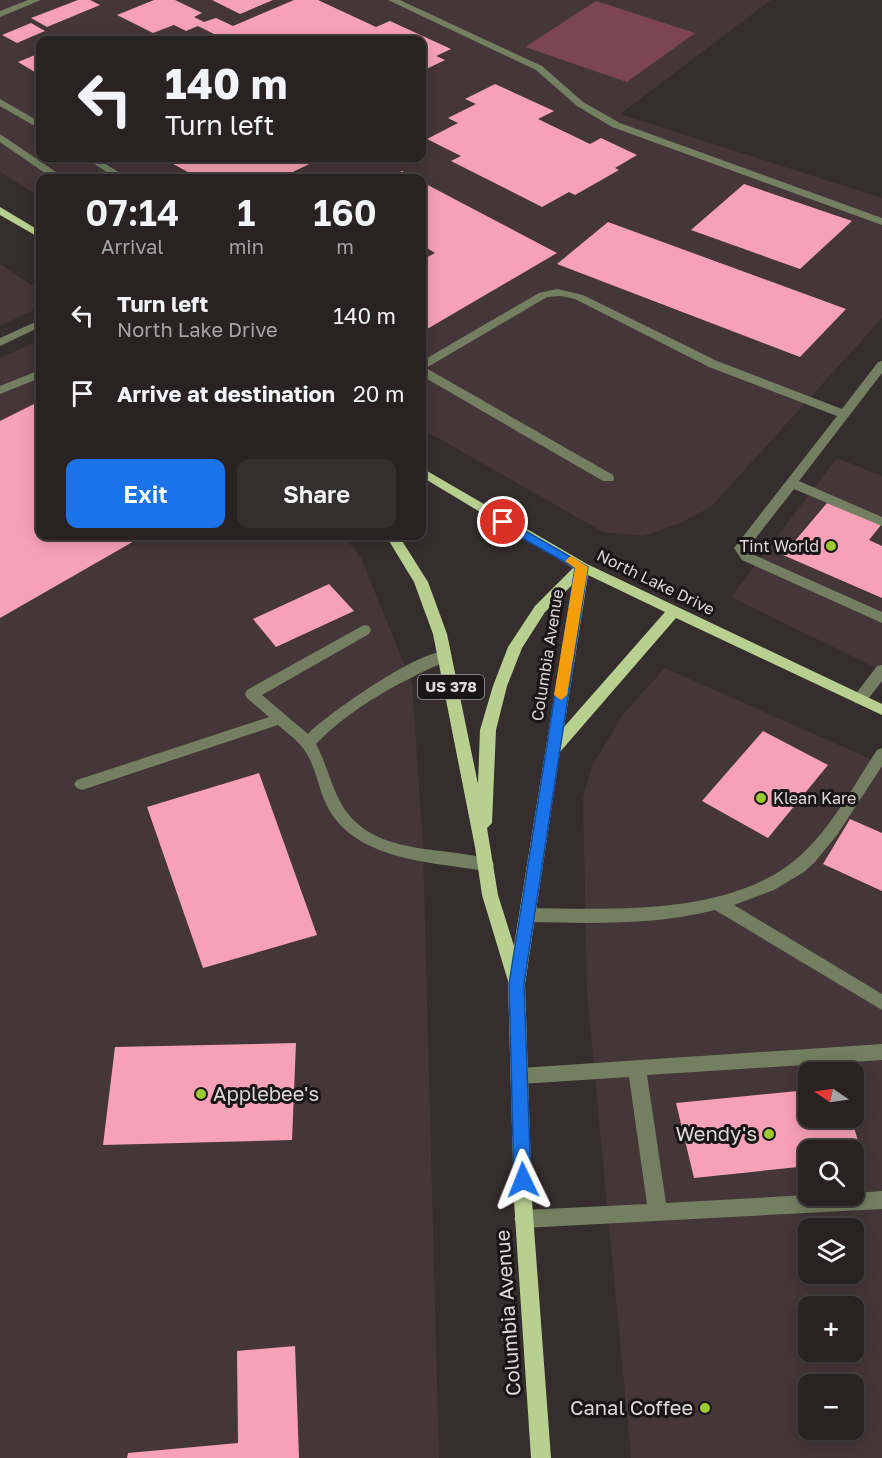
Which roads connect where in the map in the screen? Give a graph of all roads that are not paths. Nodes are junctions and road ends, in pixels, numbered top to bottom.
1 (36, 0) edge
2 (393, 0) edge
3 (0, 14) edge
4 (0, 102) edge
5 (36, 124) edge
6 (0, 138) edge
7 (97, 162) edge
8 (52, 174) edge
9 (116, 174) edge
10 (0, 210) edge
11 (882, 222) edge
12 (36, 232) edge
13 (36, 325) edge
14 (0, 342) edge
15 (426, 364) edge
16 (882, 365) edge
17 (426, 373) edge
18 (36, 376) edge
19 (0, 390) edge
20 (844, 414) junction
21 (426, 474) edge
22 (608, 478) dead end
23 (790, 483) junction
24 (882, 522) edge
25 (395, 540) edge
26 (582, 567) junction
27 (674, 611) junction
28 (882, 618) edge
29 (364, 630) dead end
30 (444, 656) junction
31 (882, 670) edge
32 (860, 699) junction
33 (882, 710) edge
34 (280, 719) junction
35 (308, 743) junction
36 (552, 751) junction
37 (882, 754) edge
38 (82, 784) dead end
39 (483, 847) junction
40 (486, 865) junction
41 (719, 904) junction
42 (527, 915) junction
43 (516, 984) junction
44 (882, 1003) edge
45 (882, 1052) edge
46 (637, 1069) junction
47 (520, 1076) junction
48 (882, 1200) edge
49 (658, 1213) junction
50 (524, 1219) junction
51 (541, 1458) edge

1 - 3 street
2 - 11 street
4 - 5 street
6 - 8 street
7 - 9 street
10 - 12 main road
13 - 14 street
15 - 20 street
16 - 20 street
17 - 22 street
18 - 19 street
20 - 23 street
21 - 26 main road, North Lake Drive
23 - 24 street
23 - 28 street
25 - 30 main road, Columbia Avenue / US 378
26 - 27 main road, North Lake Drive
26 - 36 main road, Columbia Avenue / US 378
26 - 39 main road, Columbia Avenue
27 - 32 main road, North Lake Drive
27 - 36 main road
29 - 34 street
30 - 35 street
30 - 39 main road, Columbia Avenue / US 378
31 - 32 street
32 - 33 main road, North Lake Drive
34 - 35 street
34 - 38 street
35 - 40 street
36 - 42 main road, Columbia Avenue / US 378
37 - 41 street
39 - 40 main road, Columbia Avenue / US 378
40 - 43 main road, Columbia Avenue / US 378
41 - 42 street
41 - 44 street
42 - 43 main road, Columbia Avenue / US 378
43 - 47 main road, Columbia Avenue / US 378
45 - 46 street
46 - 47 street
46 - 49 street
47 - 50 main road, Columbia Avenue / US 378
48 - 49 street
49 - 50 street
50 - 51 main road, Columbia Avenue / US 378

